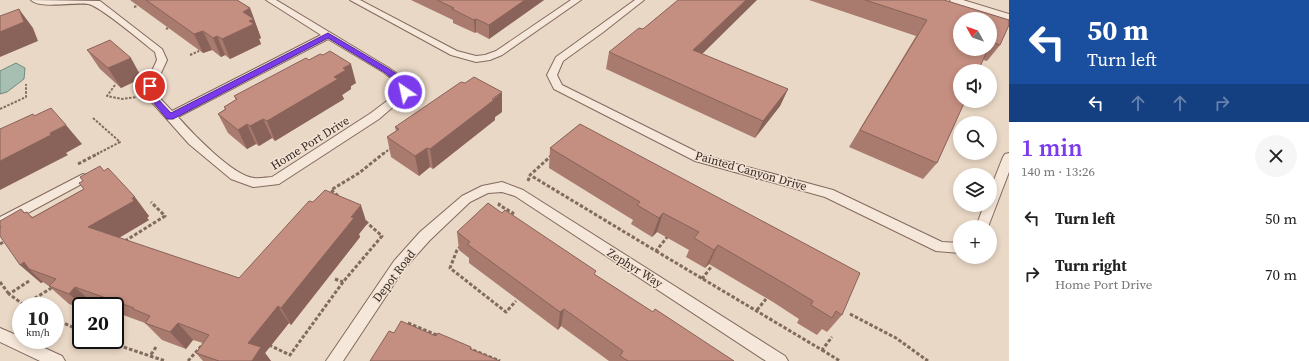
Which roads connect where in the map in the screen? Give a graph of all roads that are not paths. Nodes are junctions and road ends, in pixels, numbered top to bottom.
1 (35, 0) edge
2 (270, 0) edge
3 (354, 0) edge
4 (577, 0) edge
5 (640, 0) edge
6 (954, 0) edge
7 (1009, 17) edge
8 (328, 35) junction
9 (170, 117) junction
10 (1009, 157) edge
11 (83, 178) edge
12 (486, 189) joint
13 (985, 220) edge
14 (0, 223) edge
15 (953, 248) edge
16 (0, 335) edge
17 (57, 361) edge
18 (334, 361) edge
19 (780, 361) edge

1 - 9 lane, Home Port Drive
2 - 8 lane
3 - 4 lane
5 - 15 lane, Painted Canyon Drive
6 - 7 lane
8 - 9 lane
8 - 9 lane, Home Port Drive
10 - 13 lane
11 - 14 lane
12 - 18 lane, Depot Road
12 - 19 lane, Zephyr Way
16 - 17 lane

